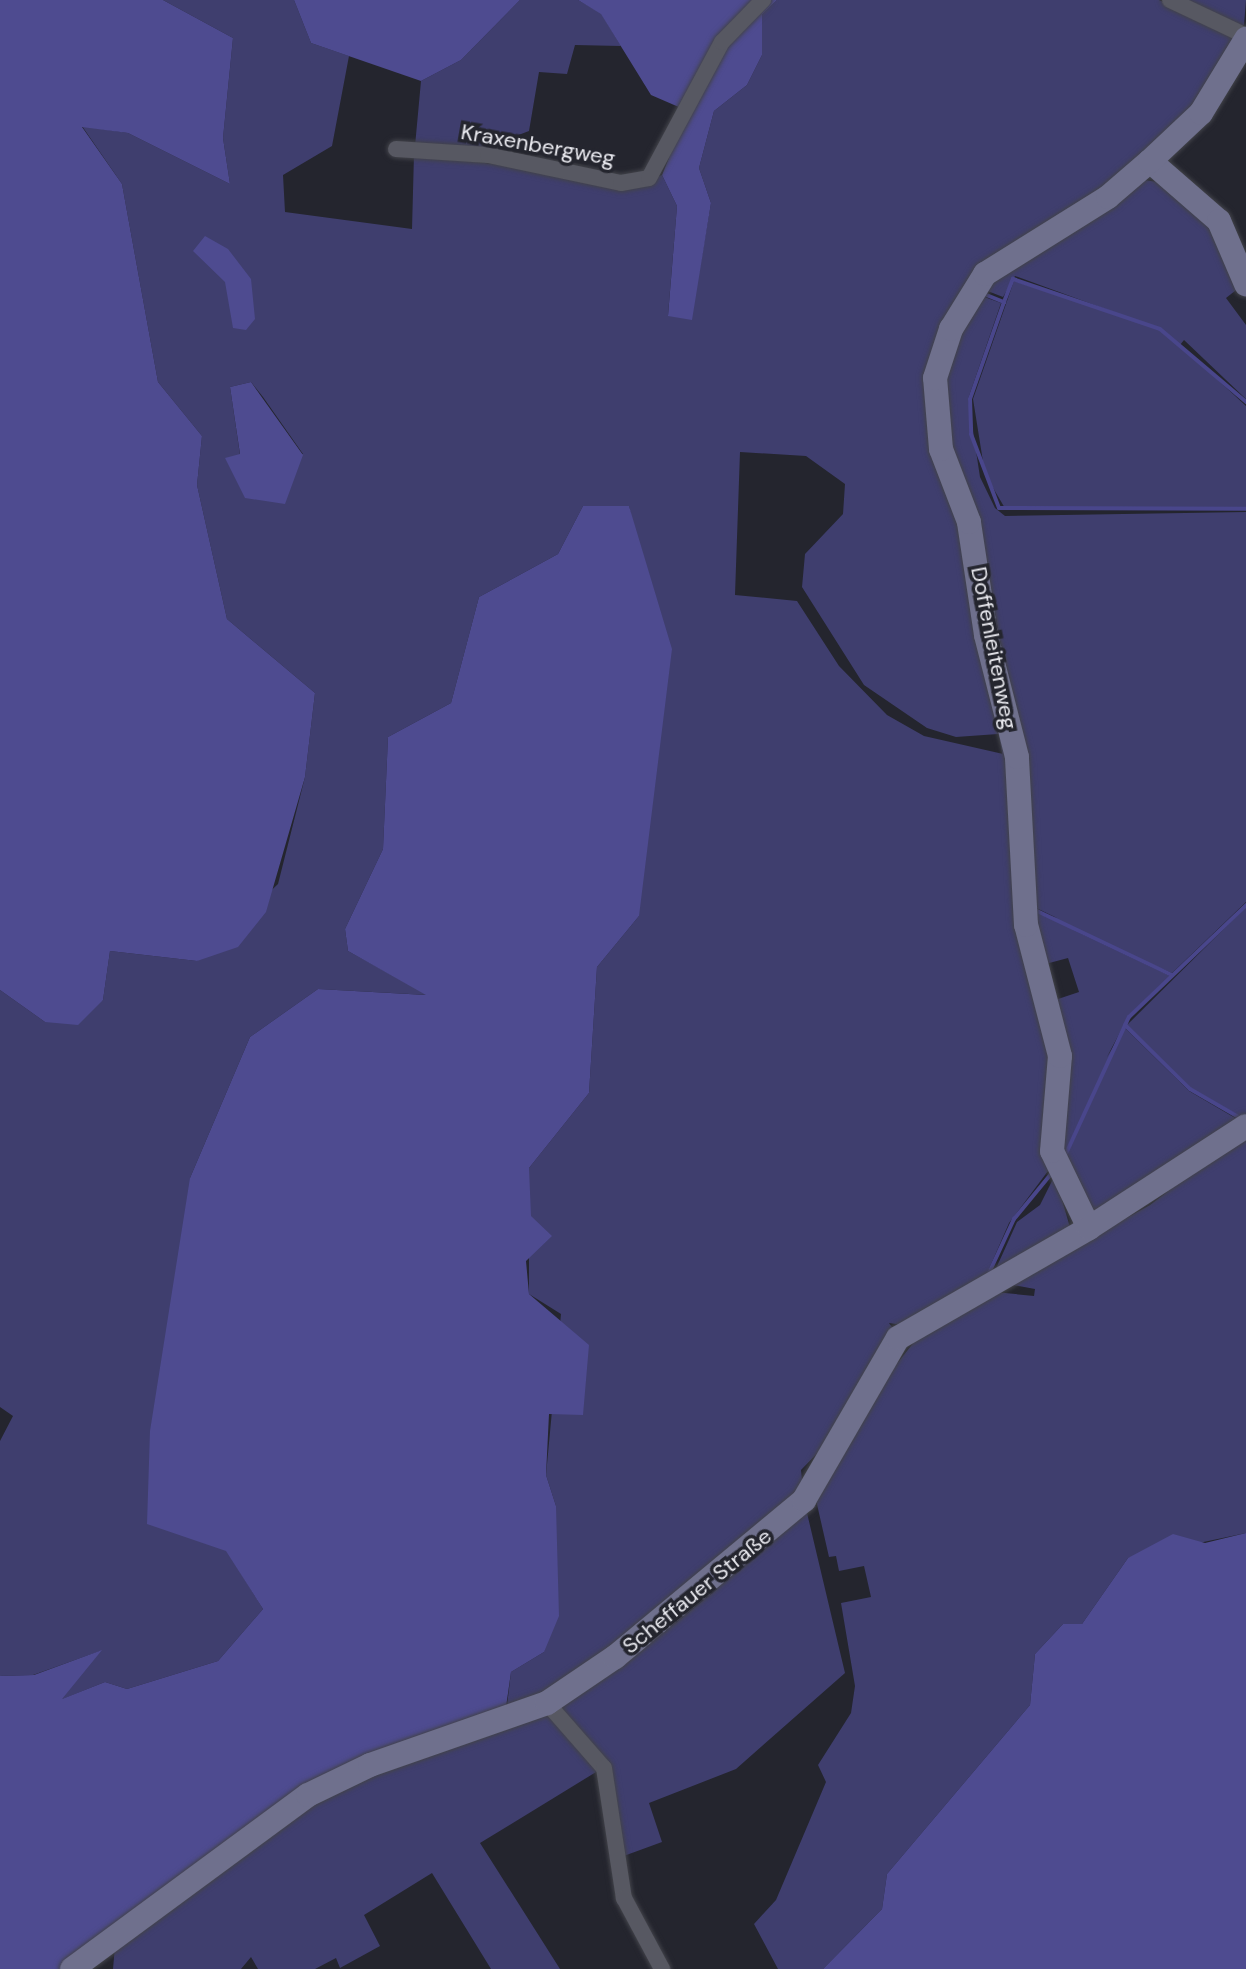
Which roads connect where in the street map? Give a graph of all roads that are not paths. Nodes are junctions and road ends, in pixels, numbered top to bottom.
1 (763, 0) edge
2 (1170, 0) edge
3 (1246, 38) edge
4 (396, 149) dead end
5 (1150, 161) junction
6 (1246, 284) edge
7 (1246, 1126) edge
8 (1089, 1228) junction
9 (547, 1703) junction
10 (72, 1969) edge
11 (662, 1969) edge

1 - 4 street, Kraxenbergweg
2 - 3 street
3 - 5 street, Doffenleitenweg
5 - 6 street
5 - 8 street, Doffenleitenweg
7 - 8 street, Scheffauer Straße
8 - 9 street, Scheffauer Straße
9 - 10 street, Scheffauer Straße
9 - 11 street

